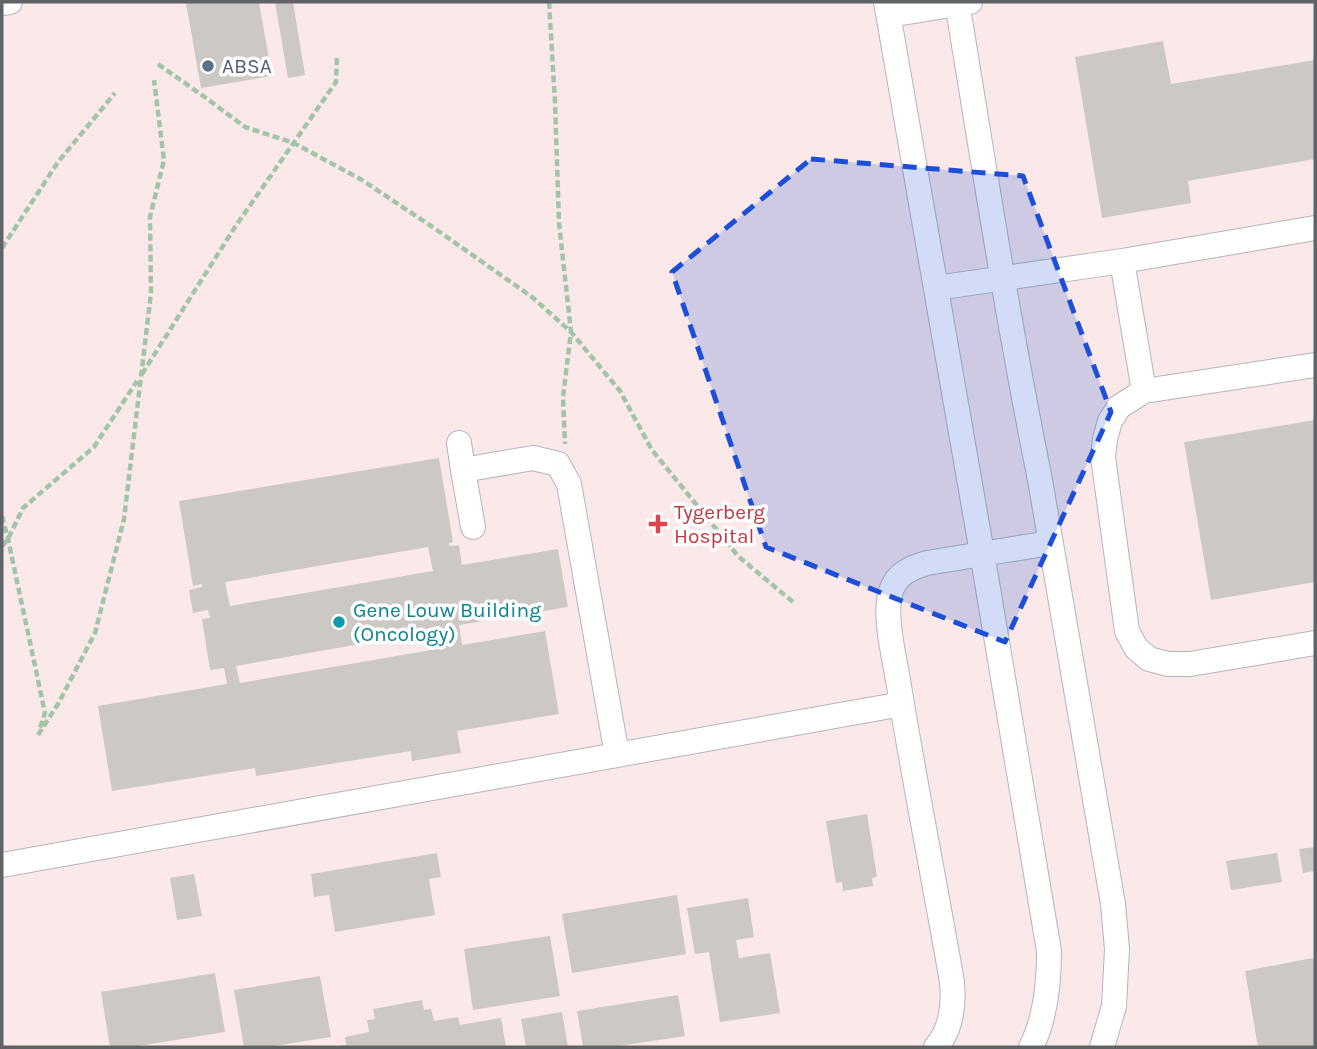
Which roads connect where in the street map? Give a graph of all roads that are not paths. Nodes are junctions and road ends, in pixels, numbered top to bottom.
1 (10, 2) edge
2 (2, 3) edge
3 (961, 3) edge
4 (888, 9) edge
5 (1315, 228) edge
6 (1122, 261) junction
7 (1003, 280) junction
8 (936, 288) junction
9 (1315, 365) edge
10 (1144, 391) junction
11 (459, 443) dead end
12 (463, 470) junction
13 (473, 527) dead end
14 (1050, 542) junction
15 (982, 553) junction
16 (1315, 643) edge
17 (902, 704) junction
18 (617, 755) junction
19 (2, 865) edge
20 (936, 1047) edge
21 (1031, 1047) edge
22 (1102, 1047) edge

1 - 2 street
3 - 4 street
3 - 7 street
4 - 8 street
5 - 6 street
6 - 7 street
6 - 10 street
7 - 8 street
7 - 14 street
8 - 15 street
9 - 10 street
10 - 16 street
11 - 12 street
12 - 13 street
12 - 18 street
14 - 15 street
14 - 22 street
15 - 17 street
15 - 21 street
17 - 18 street
17 - 20 street
18 - 19 street

